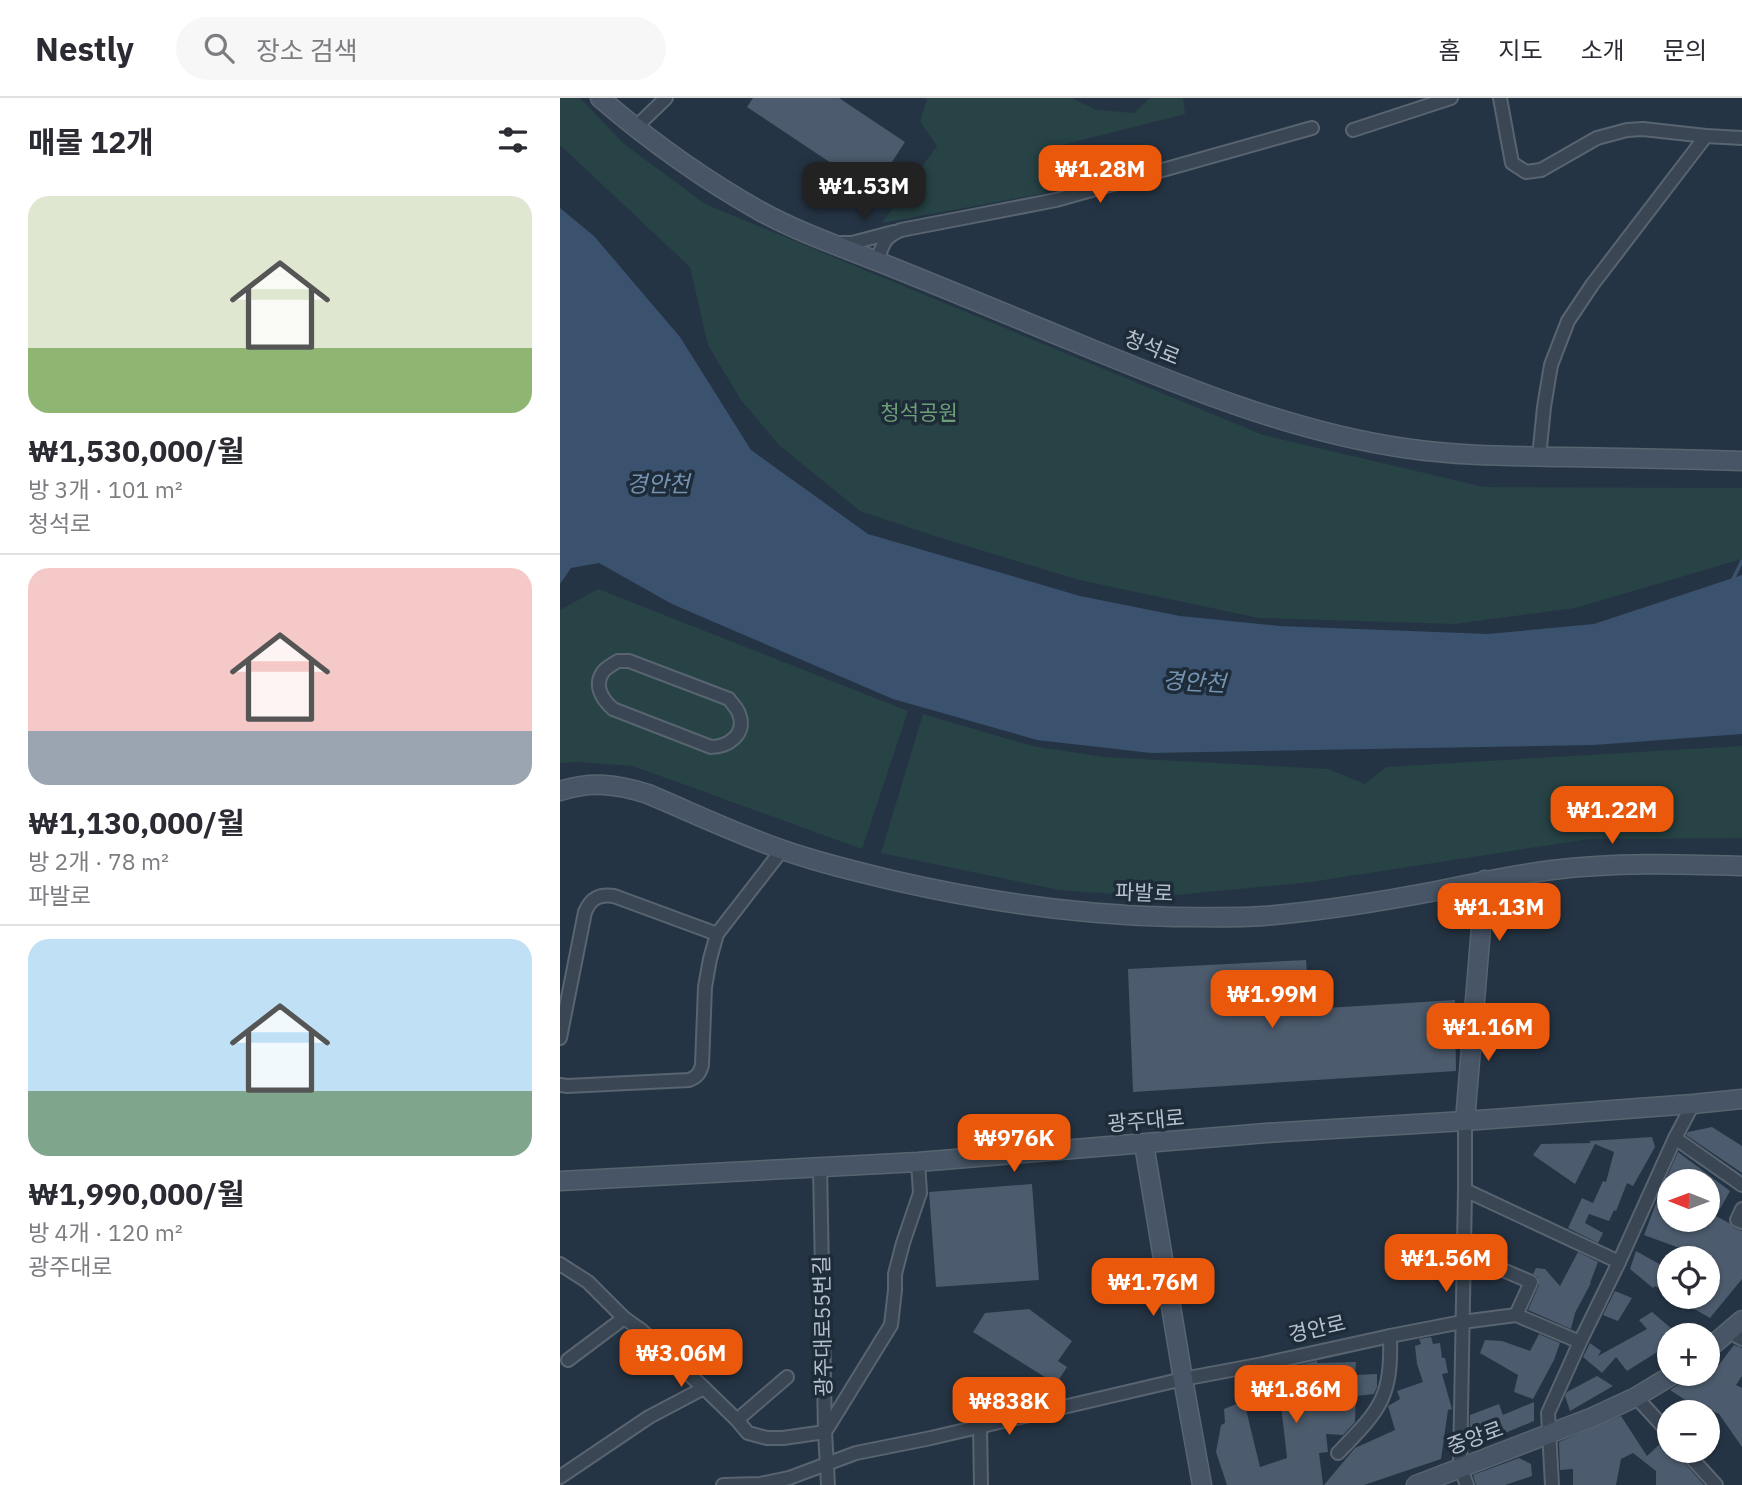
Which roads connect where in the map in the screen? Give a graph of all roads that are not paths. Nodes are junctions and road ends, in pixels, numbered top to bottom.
1 (600, 98) edge
2 (666, 98) edge
3 (1451, 98) edge
4 (1500, 98) edge
5 (635, 128) junction
6 (1312, 128) dead end
7 (1353, 130) dead end
8 (1706, 136) junction
9 (1742, 138) edge
10 (901, 230) junction
11 (831, 244) junction
12 (877, 261) junction
13 (1539, 457) junction
14 (1742, 461) edge
15 (613, 709) joint
16 (560, 791) edge
17 (782, 850) junction
18 (1742, 866) edge
19 (1485, 880) junction
20 (717, 934) junction
21 (565, 982) edge
22 (560, 1038) edge
23 (560, 1085) edge
24 (1742, 1099) edge
25 (1693, 1104) junction
26 (1465, 1121) junction
27 (1675, 1138) junction
28 (1144, 1144) junction
29 (918, 1162) junction
30 (820, 1166) junction
31 (560, 1181) edge
32 (1742, 1185) edge
33 (1465, 1190) junction
34 (1742, 1209) edge
35 (1742, 1222) edge
36 (1619, 1262) junction
37 (560, 1264) edge
38 (1503, 1270) dead end
39 (1516, 1315) junction
40 (624, 1318) junction
41 (1462, 1322) junction
42 (1738, 1330) edge
43 (1390, 1336) junction
44 (1720, 1341) edge
45 (1580, 1342) junction
46 (568, 1360) dead end
47 (787, 1377) dead end
48 (1183, 1380) junction
49 (1657, 1384) edge
50 (704, 1388) junction
51 (1636, 1397) junction
52 (737, 1420) junction
53 (1657, 1420) edge
54 (980, 1426) junction
55 (825, 1432) junction
56 (1550, 1434) junction
57 (1338, 1453) dead end
58 (828, 1462) junction
59 (1696, 1463) edge
60 (1460, 1468) junction
61 (560, 1477) edge
62 (723, 1485) edge
63 (828, 1485) edge
64 (981, 1485) edge
65 (1202, 1485) edge
66 (1416, 1485) edge
67 (1467, 1485) edge
68 (1552, 1485) edge
69 (1716, 1485) edge

1 - 5 street, 청석로
2 - 5 street
3 - 7 street
4 - 8 street
5 - 11 street, 청석로
6 - 10 street
8 - 9 street
8 - 13 street
10 - 11 street
10 - 12 street
11 - 12 street, 청석로
12 - 13 street, 청석로
13 - 14 street, 청석로
15 - 15 street
16 - 17 street, 파발로
17 - 19 street, 파발로
17 - 20 street
18 - 19 street, 파발로
19 - 26 street
20 - 21 street
20 - 23 street
21 - 22 street
24 - 25 street, 광주대로
25 - 26 street, 광주대로
25 - 27 street
26 - 28 street, 광주대로
26 - 33 street
27 - 32 street
27 - 36 street
28 - 29 street, 광주대로
28 - 48 street
29 - 30 street, 광주대로
29 - 55 street
30 - 31 street, 광주대로
30 - 55 street, 광주대로55번길
33 - 36 street
33 - 41 street
34 - 35 street
36 - 45 street
37 - 40 street
38 - 39 street
39 - 41 street, 경안로
39 - 45 street
40 - 46 street
40 - 50 street
41 - 43 street, 경안로
41 - 60 street
42 - 44 street
43 - 48 street, 경안로
43 - 57 street
45 - 56 street
47 - 52 street
48 - 54 street, 경안로
48 - 65 street
49 - 51 street, 중앙로
50 - 52 street
50 - 61 street
51 - 53 street
51 - 56 street, 중앙로
52 - 55 street
54 - 58 street, 경안로
54 - 64 street
55 - 58 street, 광주대로55번길
56 - 60 street, 중앙로
56 - 68 street
58 - 62 street, 경안로
58 - 63 street, 광주대로55번길
59 - 69 street
60 - 66 street, 중앙로
60 - 67 street

